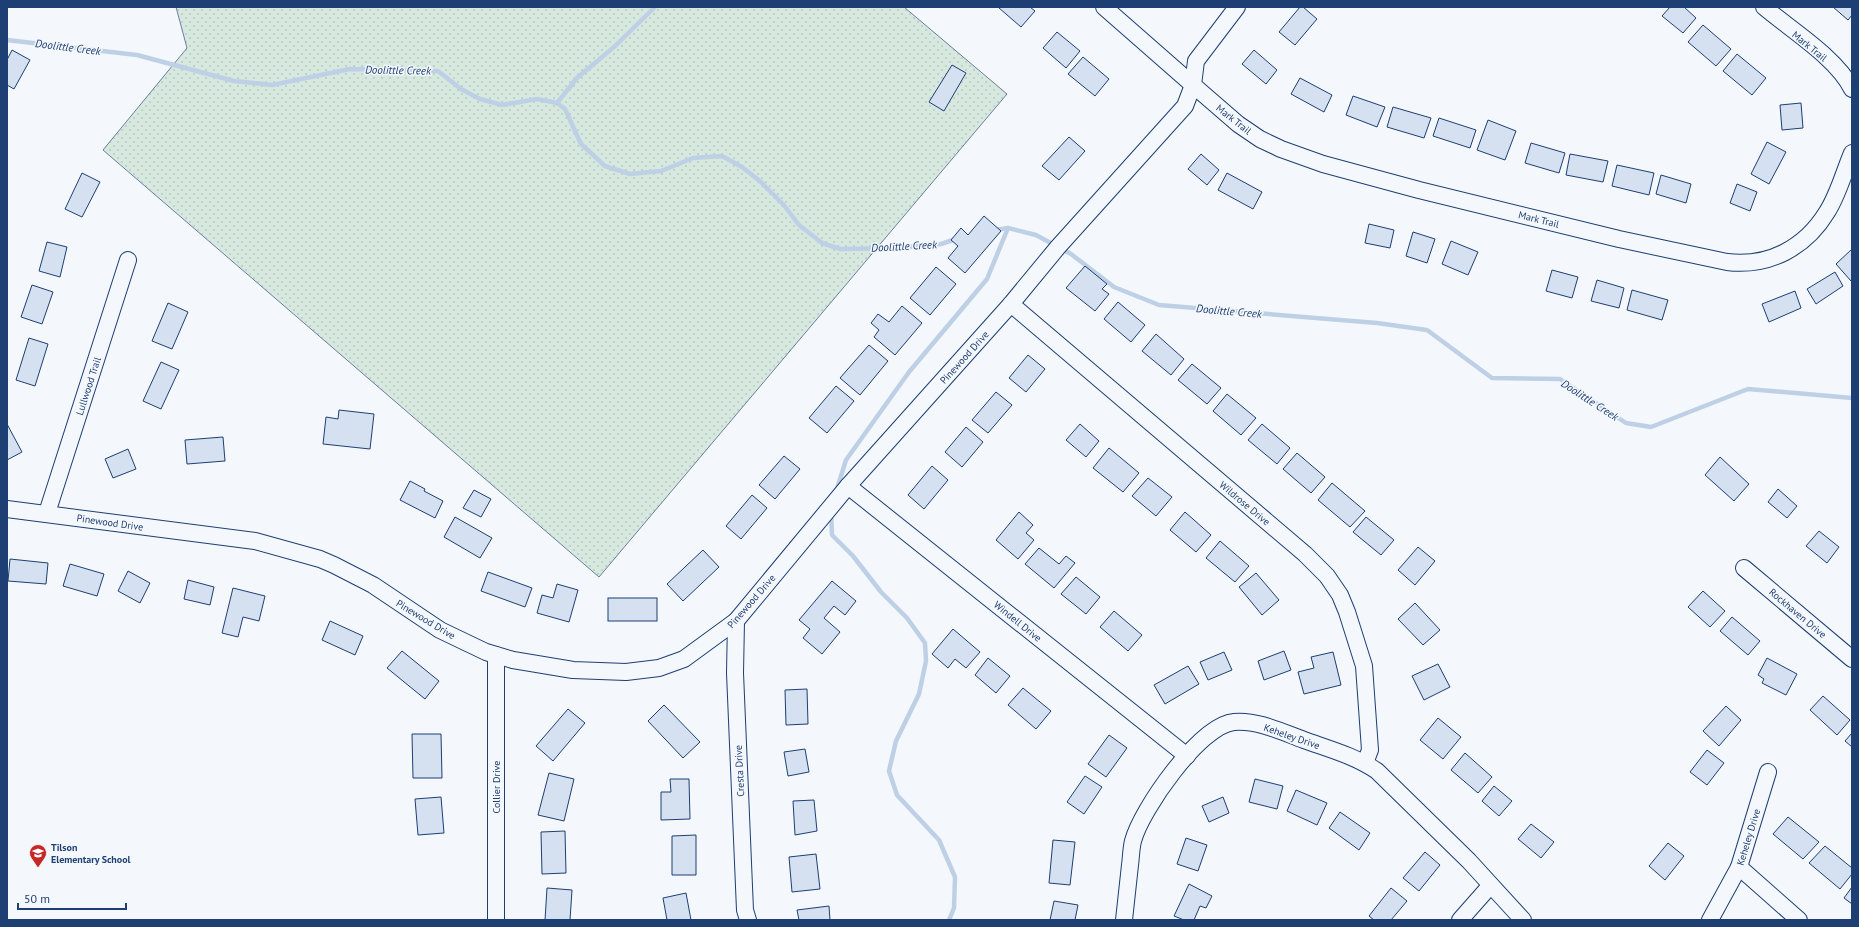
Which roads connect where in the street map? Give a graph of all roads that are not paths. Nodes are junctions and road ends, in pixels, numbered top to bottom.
1 (1104, 7) edge
2 (1237, 7) edge
3 (1764, 7) edge
4 (1193, 85) junction
5 (1852, 89) edge
6 (1852, 153) edge
7 (128, 260) dead end
8 (1011, 304) junction
9 (848, 486) junction
10 (7, 509) edge
11 (47, 513) junction
12 (1744, 568) dead end
13 (736, 621) junction
14 (496, 655) junction
15 (1852, 659) edge
16 (1187, 756) junction
17 (1365, 763) junction
18 (1768, 772) dead end
19 (1739, 867) junction
20 (1490, 886) junction
21 (496, 920) edge
22 (748, 920) edge
23 (1124, 920) edge
24 (1460, 920) edge
25 (1523, 920) edge
26 (1710, 920) edge
27 (1799, 920) edge

1 - 4 street, Mark Trail
2 - 4 street
3 - 5 street, Mark Trail
4 - 6 street, Mark Trail
4 - 8 street, Pinewood Drive
7 - 11 street, Lullwood Trail
8 - 9 street, Pinewood Drive
8 - 17 street, Wildrose Drive
9 - 13 street, Pinewood Drive
9 - 16 street, Windell Drive
10 - 11 street, Pinewood Drive
11 - 14 street, Pinewood Drive
12 - 15 street, Rockhaven Drive
13 - 14 street, Pinewood Drive
13 - 22 street, Cresta Drive
14 - 21 street, Collier Drive
16 - 17 street, Keheley Drive
16 - 23 street, Keheley Drive
17 - 20 street, Keheley Drive
18 - 19 street, Keheley Drive
19 - 26 street, Keheley Drive
19 - 27 street
20 - 24 street
20 - 25 street, Keheley Drive

